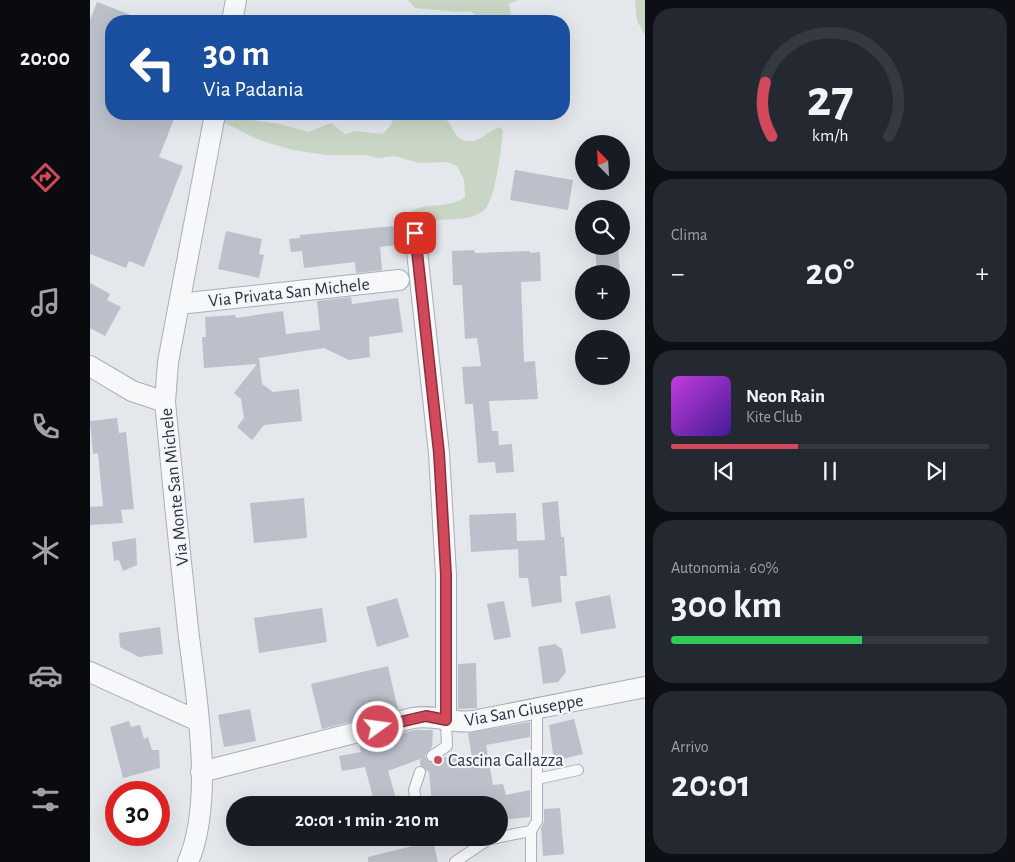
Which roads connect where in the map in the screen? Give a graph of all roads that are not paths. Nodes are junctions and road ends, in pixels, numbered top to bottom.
1 (236, 0) edge
2 (233, 15) edge
3 (214, 120) edge
4 (415, 233) dead end
5 (400, 280) dead end
6 (179, 304) junction
7 (90, 366) edge
8 (165, 402) junction
9 (90, 672) edge
10 (645, 687) edge
11 (537, 709) junction
12 (446, 720) junction
13 (198, 721) junction
14 (432, 756) dead end
15 (578, 770) dead end
16 (201, 772) junction
17 (420, 772) dead end
18 (536, 780) junction
19 (415, 796) edge
20 (531, 831) junction
21 (508, 835) edge
22 (479, 846) edge
23 (188, 862) edge
24 (456, 862) edge
25 (531, 862) edge

1 - 2 street
3 - 6 street, Via Monte San Michele
4 - 12 street
5 - 6 street, Via Privata San Michele
6 - 8 street, Via Monte San Michele
7 - 8 street
8 - 13 street, Via Monte San Michele
9 - 13 street
10 - 11 street, Via San Giuseppe
11 - 12 street, Via San Giuseppe
11 - 18 lane
12 - 14 lane
12 - 16 street, Via San Giuseppe
13 - 16 street, Via Monte San Michele
15 - 18 lane
16 - 23 street, Via Monte San Michele
17 - 19 lane
18 - 20 lane
20 - 21 lane
20 - 25 lane
22 - 24 lane

